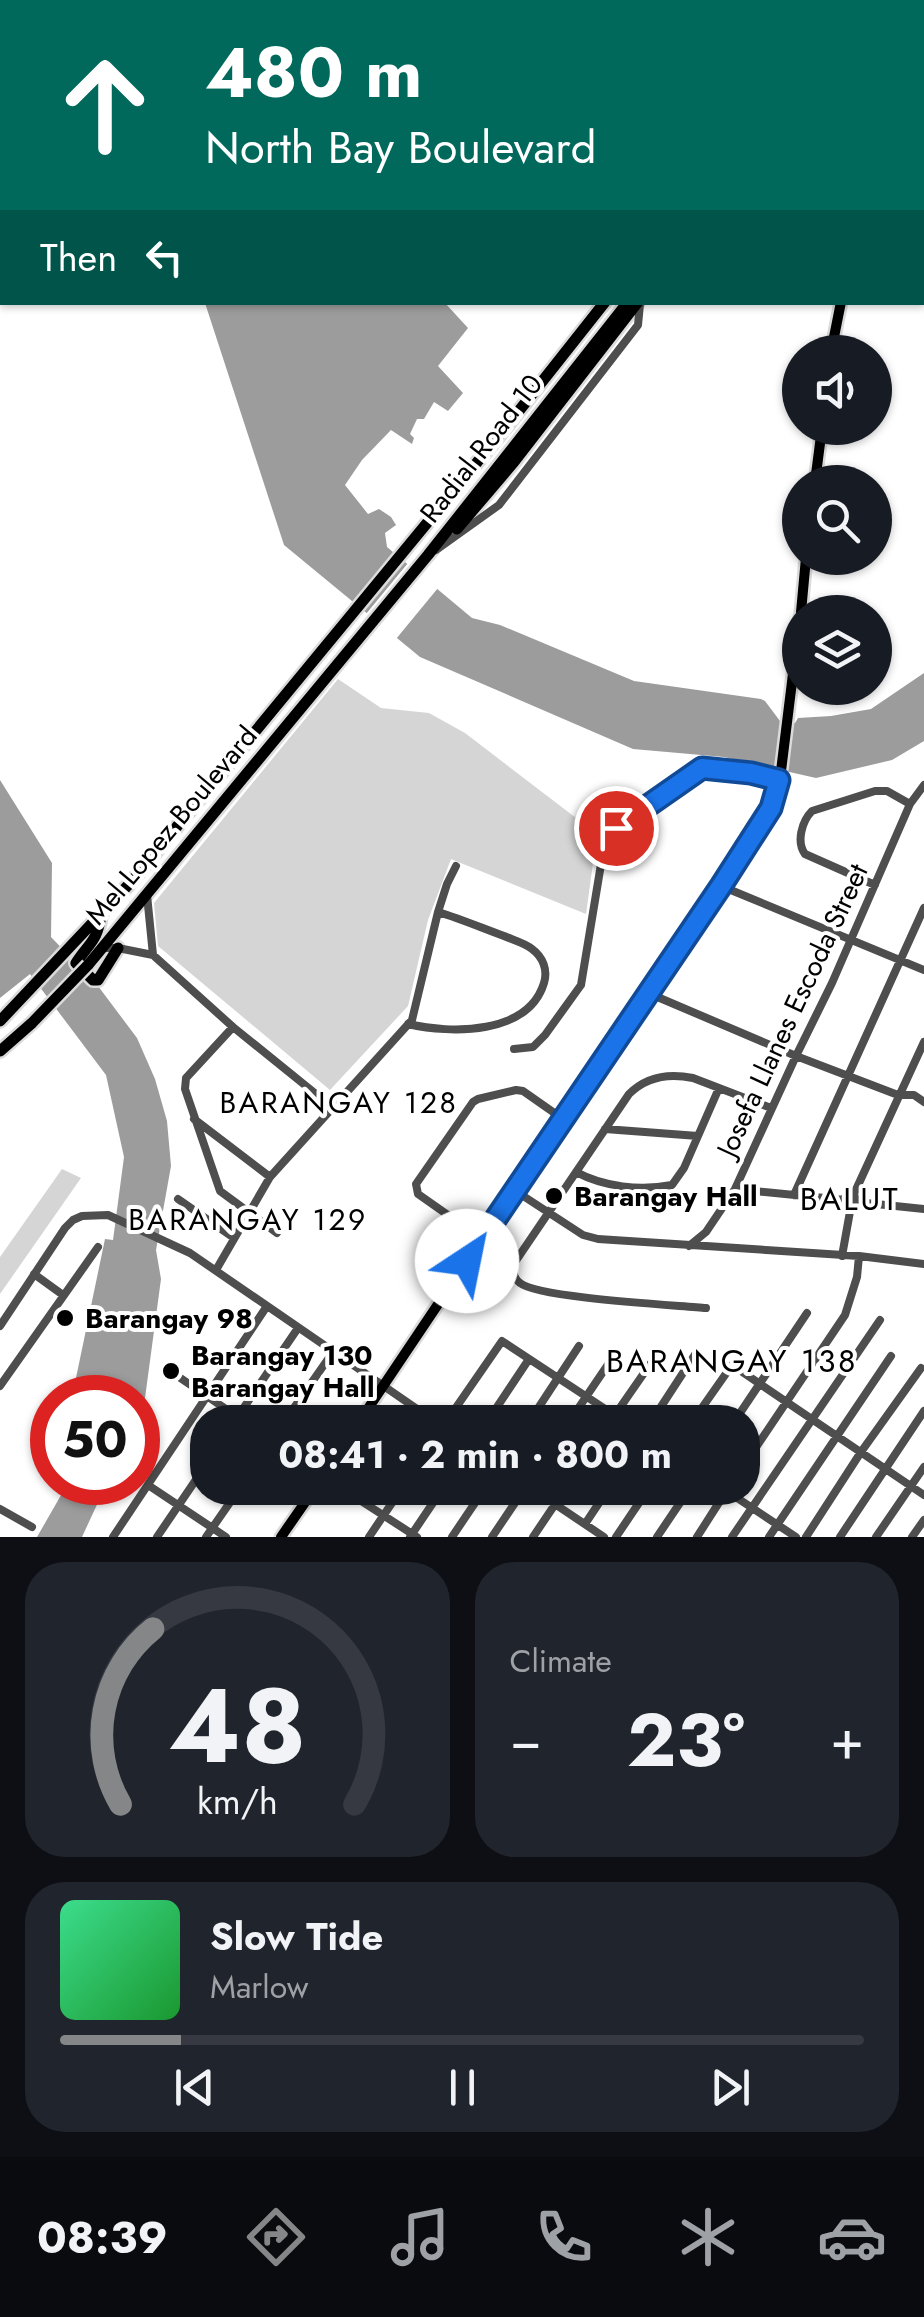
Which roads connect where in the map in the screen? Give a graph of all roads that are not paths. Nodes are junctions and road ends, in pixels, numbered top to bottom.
1 (600, 305) edge
2 (600, 305) edge
3 (626, 305) edge
4 (637, 305) edge
5 (639, 305) edge
6 (840, 305) edge
7 (834, 335) edge
8 (490, 445) junction
9 (428, 556) junction
10 (354, 610) joint
11 (372, 622) joint
12 (788, 705) edge
13 (780, 775) junction
14 (924, 785) edge
15 (910, 804) junction
16 (456, 866) dead end
17 (874, 884) junction
18 (721, 886) junction
19 (147, 892) junction
20 (924, 908) edge
21 (438, 912) junction
22 (101, 914) junction
23 (851, 939) junction
24 (101, 948) junction
25 (118, 948) junction
26 (153, 955) junction
27 (900, 960) junction
28 (924, 970) edge
29 (648, 993) junction
30 (0, 1021) edge
31 (408, 1024) junction
32 (233, 1027) junction
33 (924, 1042) edge
34 (514, 1050) dead end
35 (0, 1051) edge
36 (796, 1056) junction
37 (848, 1076) junction
38 (719, 1088) junction
39 (898, 1095) junction
40 (924, 1102) edge
41 (332, 1107) junction
42 (771, 1108) junction
43 (194, 1119) junction
44 (563, 1119) junction
45 (605, 1129) junction
46 (698, 1136) junction
47 (576, 1172) junction
48 (270, 1177) junction
49 (735, 1189) junction
50 (514, 1190) junction
51 (794, 1195) junction
52 (178, 1199) dead end
53 (852, 1201) junction
54 (922, 1207) edge
55 (248, 1212) junction
56 (548, 1214) junction
57 (278, 1233) dead end
58 (234, 1238) junction
59 (482, 1239) junction
60 (689, 1246) junction
61 (98, 1247) dead end
62 (842, 1256) junction
63 (859, 1256) junction
64 (924, 1264) edge
65 (216, 1270) junction
66 (34, 1274) junction
67 (63, 1295) junction
68 (267, 1306) junction
69 (706, 1308) dead end
70 (807, 1312) dead end
71 (880, 1320) dead end
72 (0, 1326) edge
73 (298, 1328) junction
74 (579, 1346) dead end
75 (333, 1352) junction
76 (696, 1353) dead end
77 (891, 1356) dead end
78 (530, 1359) junction
79 (609, 1363) dead end
80 (651, 1364) dead end
81 (922, 1368) dead end
82 (173, 1373) dead end
83 (558, 1378) junction
84 (760, 1384) junction
85 (0, 1386) edge
86 (383, 1386) junction
87 (207, 1396) junction
88 (586, 1396) junction
89 (787, 1402) junction
90 (219, 1405) edge
91 (249, 1405) edge
92 (296, 1405) edge
93 (370, 1405) edge
94 (411, 1405) edge
95 (458, 1405) edge
96 (499, 1405) edge
97 (540, 1405) edge
98 (580, 1405) edge
99 (596, 1405) edge
100 (622, 1405) edge
101 (663, 1405) edge
102 (704, 1405) edge
103 (746, 1405) edge
104 (924, 1411) edge
105 (812, 1419) junction
106 (837, 1436) junction
107 (760, 1442) edge
108 (862, 1452) junction
109 (160, 1466) edge
110 (924, 1467) edge
111 (886, 1470) junction
112 (910, 1486) junction
113 (190, 1489) edge
114 (160, 1492) edge
115 (924, 1495) edge
116 (134, 1505) edge
117 (179, 1505) junction
118 (228, 1505) edge
119 (303, 1505) edge
120 (368, 1505) edge
121 (391, 1505) edge
122 (432, 1505) edge
123 (474, 1505) edge
124 (516, 1505) edge
125 (555, 1505) edge
126 (557, 1505) edge
127 (597, 1505) edge
128 (638, 1505) edge
129 (679, 1505) edge
130 (717, 1505) edge
131 (748, 1505) edge
132 (0, 1508) edge
133 (752, 1508) junction
134 (384, 1515) junction
135 (924, 1520) edge
136 (584, 1524) junction
137 (778, 1524) junction
138 (32, 1527) dead end
139 (212, 1528) junction
140 (413, 1536) edge
141 (113, 1537) edge
142 (157, 1537) edge
143 (206, 1537) edge
144 (226, 1537) edge
145 (281, 1537) edge
146 (369, 1537) edge
147 (452, 1537) edge
148 (492, 1537) edge
149 (533, 1537) edge
150 (604, 1537) edge
151 (616, 1537) edge
152 (657, 1537) edge
153 (698, 1537) edge
154 (732, 1537) edge
155 (769, 1537) edge
156 (796, 1537) edge
157 (806, 1537) edge
158 (840, 1537) edge
159 (876, 1537) edge
160 (912, 1537) edge

1 - 8 highway
2 - 8 highway, Radial Road 10
3 - 9 highway, Radial Road 10
4 - 9 highway
5 - 9 street
6 - 7 main road
8 - 10 highway, Radial Road 10
9 - 11 highway, Radial Road 10
10 - 22 highway, Mel Lopez Boulevard
11 - 19 highway, Mel Lopez Boulevard
12 - 13 main road
13 - 18 main road
13 - 34 street
14 - 15 street, Josefa Llanes Escoda Street
15 - 17 street, Josefa Llanes Escoda Street
15 - 17 street
16 - 21 street
17 - 23 street, Josefa Llanes Escoda Street
18 - 23 street
18 - 29 main road
19 - 24 highway, Mel Lopez Boulevard
19 - 26 street
20 - 27 street
21 - 31 street
21 - 31 street
22 - 25 highway
22 - 30 highway, Mel Lopez Boulevard
23 - 27 street
23 - 36 street, Josefa Llanes Escoda Street
24 - 25 street
24 - 35 highway, Mel Lopez Boulevard, bridge
25 - 26 street
26 - 32 street
27 - 28 street
27 - 37 street
29 - 36 street
29 - 44 main road
31 - 41 street
32 - 41 street
32 - 43 street
33 - 39 street
36 - 37 street
36 - 42 street, Josefa Llanes Escoda Street
37 - 39 street
37 - 51 street
38 - 42 street
38 - 45 street
38 - 46 street
39 - 40 street
39 - 53 street
41 - 48 street
42 - 49 street, Josefa Llanes Escoda Street
43 - 48 street
43 - 55 street
44 - 50 main road
44 - 59 street
45 - 46 street
45 - 47 street
46 - 47 street
47 - 56 street
48 - 55 street
49 - 51 street
49 - 60 street, Josefa Llanes Escoda Street
50 - 56 street
50 - 59 main road
51 - 53 street
52 - 58 street
53 - 54 street
53 - 62 street
55 - 57 street
55 - 58 street
56 - 60 street
56 - 69 street
58 - 65 street
59 - 86 main road
60 - 62 street
61 - 67 street
62 - 63 street
63 - 64 street
63 - 89 street
65 - 66 street
65 - 68 street
66 - 67 street
66 - 72 street
67 - 85 street
68 - 73 street
68 - 87 street
70 - 84 street
71 - 105 street
73 - 75 street
73 - 91 street
74 - 83 street
75 - 86 street
75 - 92 street
76 - 101 street
77 - 106 street
78 - 83 street
78 - 95 street
78 - 96 street
79 - 88 street
80 - 100 street
81 - 108 street
82 - 87 street
83 - 88 street
83 - 97 street
84 - 89 street
84 - 102 street
84 - 103 street
86 - 93 main road
86 - 94 street
87 - 90 street
87 - 109 street
88 - 98 street
88 - 99 street
89 - 105 street
89 - 107 street
104 - 111 street
105 - 106 street
105 - 133 street
106 - 108 street
106 - 137 street
108 - 111 street
108 - 157 street
110 - 112 street
111 - 112 street
111 - 158 street
112 - 115 street
112 - 159 street
113 - 117 street
114 - 117 street
116 - 141 street
117 - 139 street
117 - 142 street
118 - 139 street
119 - 145 main road
120 - 134 street
121 - 134 street
122 - 140 street
123 - 147 street
124 - 148 street
125 - 149 street
126 - 136 street
127 - 136 street
128 - 151 street
129 - 152 street
130 - 153 street
131 - 133 street
132 - 138 street
133 - 137 street
133 - 154 street
134 - 140 street
134 - 146 street
135 - 160 street
136 - 150 street
137 - 155 street
137 - 156 street
139 - 143 street
139 - 144 street

